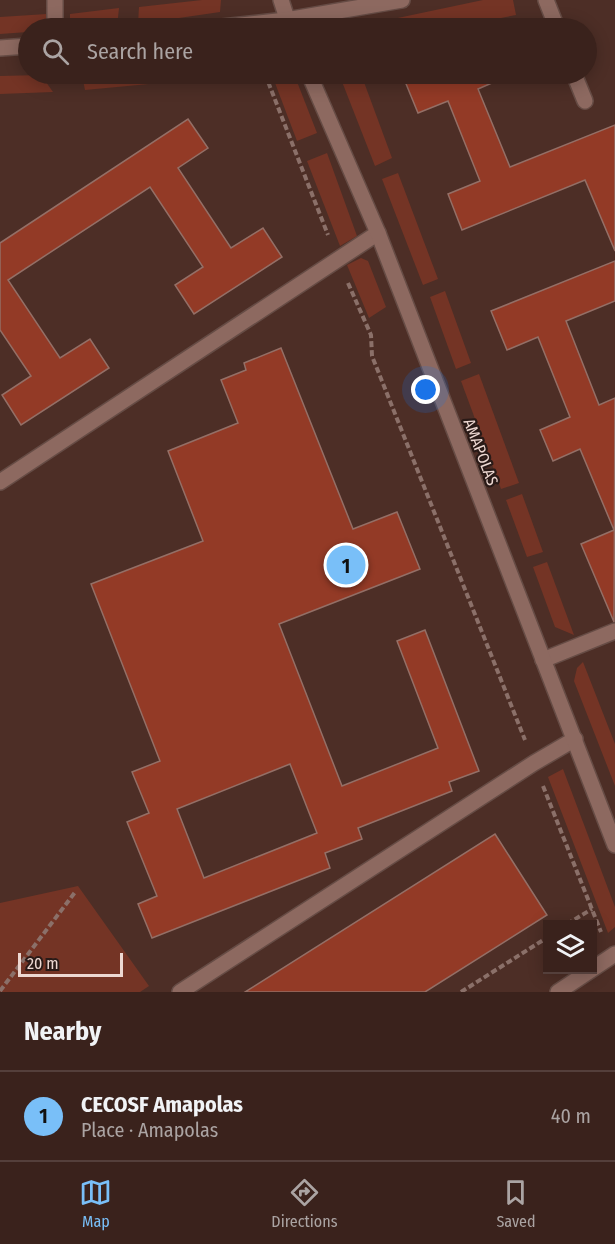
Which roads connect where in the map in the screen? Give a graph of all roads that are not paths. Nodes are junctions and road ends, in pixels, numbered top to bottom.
1 (55, 0) edge
2 (281, 0) edge
3 (402, 0) edge
4 (546, 0) edge
5 (55, 18) edge
6 (286, 18) edge
7 (316, 18) edge
8 (553, 18) edge
9 (18, 47) edge
10 (0, 48) edge
11 (313, 84) edge
12 (578, 84) edge
13 (585, 101) dead end
14 (378, 233) junction
15 (0, 482) edge
16 (615, 631) edge
17 (543, 660) junction
18 (575, 740) junction
19 (615, 845) edge
20 (613, 956) edge
21 (180, 992) edge
22 (558, 992) edge

1 - 5 street
2 - 6 street
3 - 7 street
4 - 8 street
9 - 10 street
11 - 14 street, AMAPOLAS
12 - 13 street
14 - 15 street
14 - 17 street, AMAPOLAS
16 - 17 street
17 - 18 street, AMAPOLAS
18 - 19 street, AMAPOLAS
18 - 21 street
20 - 22 street

